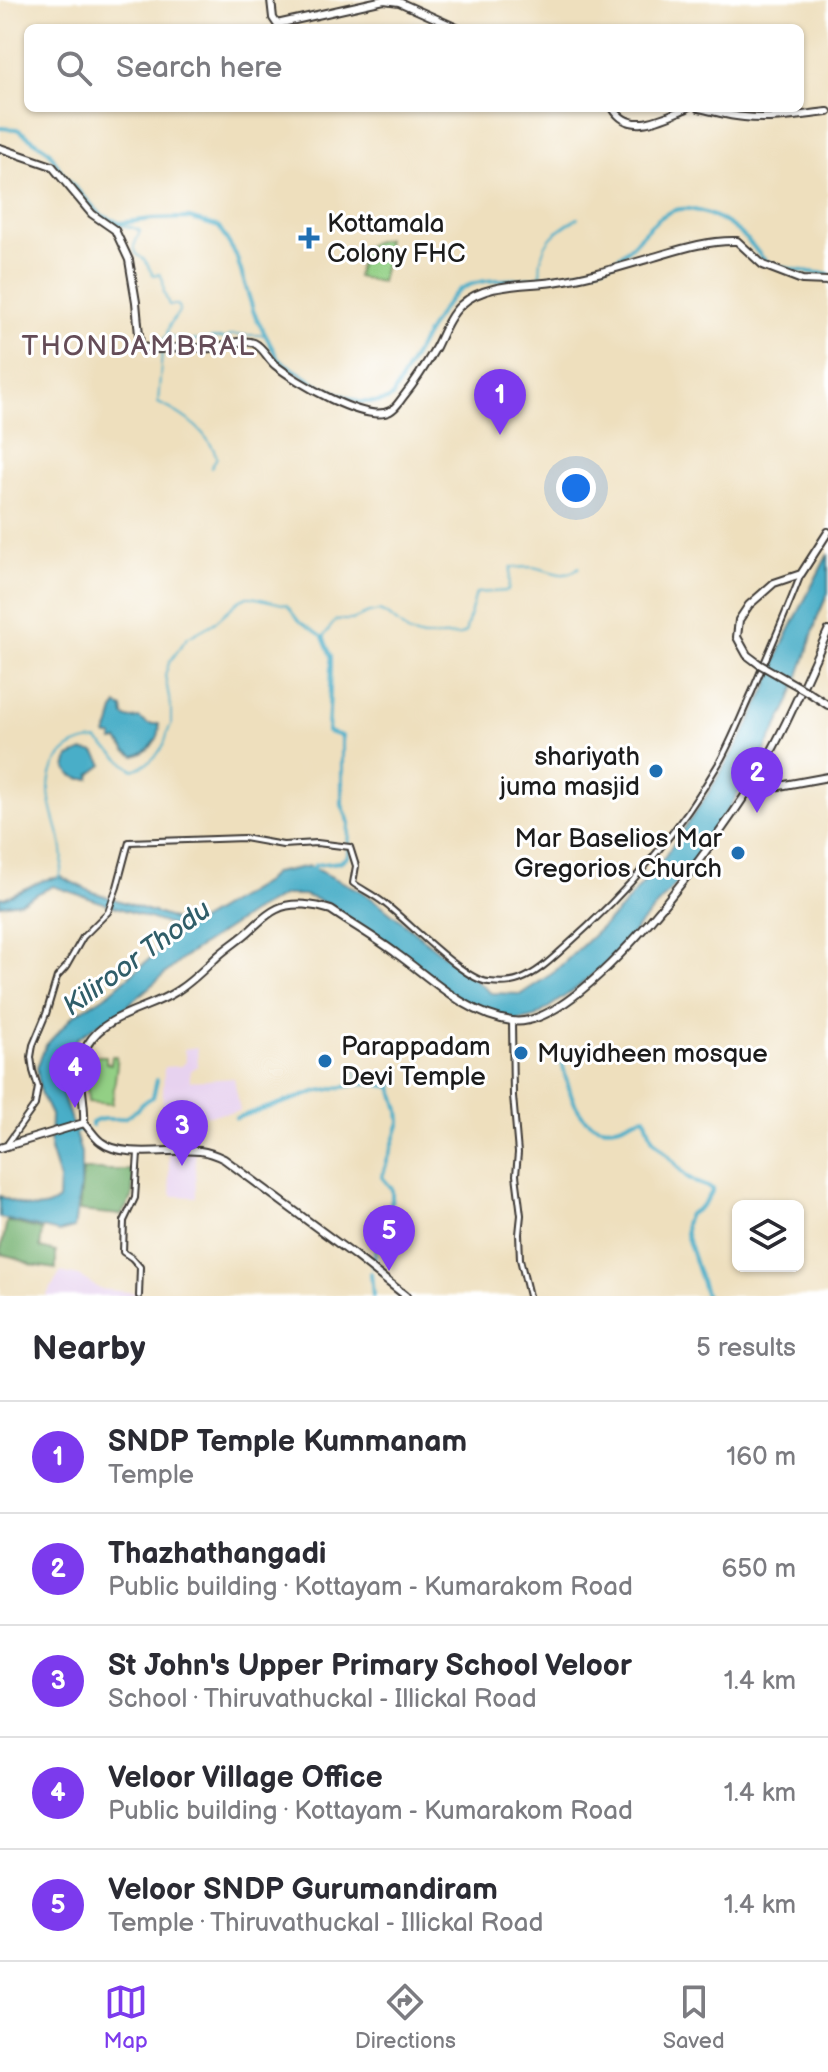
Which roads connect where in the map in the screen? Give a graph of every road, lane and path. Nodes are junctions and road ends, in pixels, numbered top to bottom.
1 (271, 0) edge
2 (277, 24) edge
3 (277, 24) edge
4 (448, 24) edge
5 (615, 112) edge
6 (678, 112) edge
7 (717, 112) edge
8 (828, 112) edge
9 (0, 148) edge
10 (828, 281) edge
11 (828, 532) edge
12 (801, 574) junction
13 (828, 631) edge
14 (828, 705) edge
15 (827, 776) edge
16 (747, 792) junction
17 (512, 1021) junction
18 (82, 1124) junction
19 (3, 1147) edge
20 (138, 1151) junction
21 (139, 1296) edge
22 (406, 1296) edge
23 (529, 1296) edge

1 - 2 main road
3 - 4 main road
5 - 6 main road
7 - 8 main road
9 - 10 main road
11 - 12 main road
12 - 14 main road, bridge
12 - 19 street
13 - 16 main road
15 - 16 main road
16 - 17 main road
17 - 18 main road
17 - 23 street
18 - 19 main road
18 - 20 main road
20 - 21 street
20 - 22 main road

